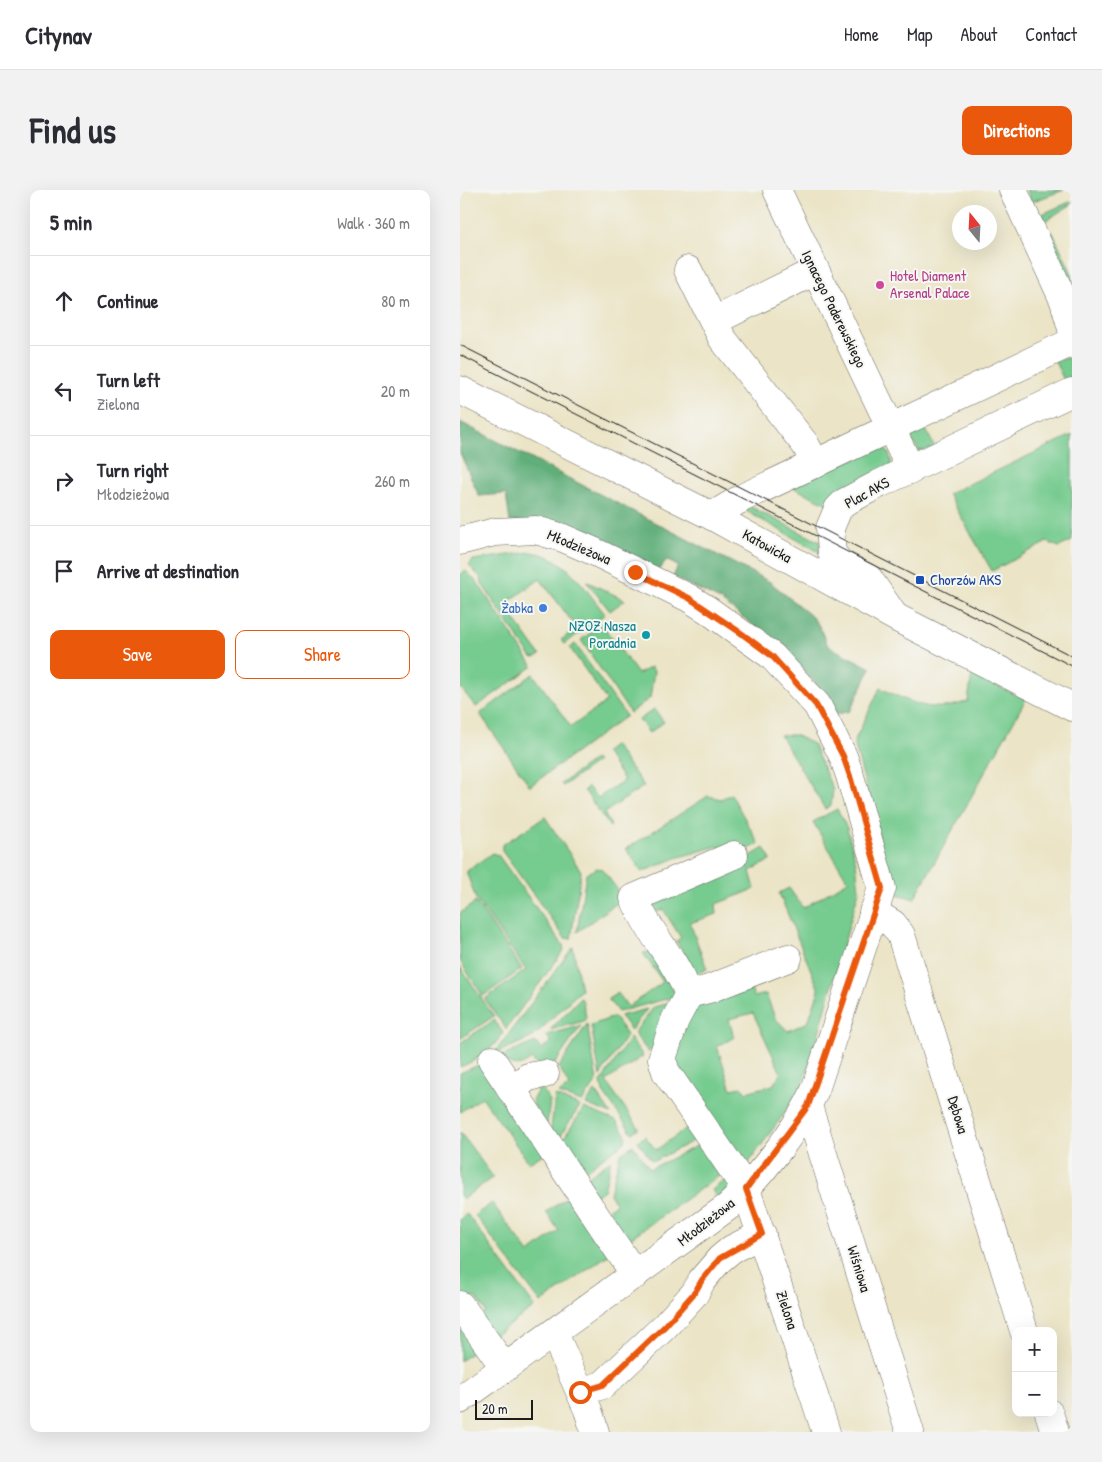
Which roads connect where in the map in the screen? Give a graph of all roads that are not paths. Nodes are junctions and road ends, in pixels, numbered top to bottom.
1 (777, 190) edge
2 (1013, 190) edge
3 (688, 270) dead end
4 (803, 277) dead end
5 (714, 321) junction
6 (1072, 329) edge
7 (1072, 342) edge
8 (460, 390) edge
9 (1072, 392) edge
10 (891, 429) junction
11 (816, 464) junction
12 (911, 470) junction
13 (712, 516) junction
14 (460, 541) edge
15 (895, 617) junction
16 (1072, 707) edge
17 (734, 855) dead end
18 (873, 912) junction
19 (788, 958) dead end
20 (688, 994) junction
21 (492, 1060) dead end
22 (546, 1074) dead end
23 (512, 1090) junction
24 (808, 1106) junction
25 (746, 1189) junction
26 (762, 1234) junction
27 (635, 1275) junction
28 (460, 1306) edge
29 (1023, 1327) edge
30 (554, 1333) junction
31 (505, 1368) junction
32 (580, 1392) junction
33 (460, 1400) edge
34 (1050, 1417) edge
35 (595, 1432) edge
36 (826, 1432) edge
37 (910, 1432) edge
38 (1055, 1432) edge

1 - 10 street, Ignacego Paderewskiego
2 - 6 street
3 - 5 street
4 - 5 street
5 - 11 street
7 - 10 street
8 - 13 street, Katowicka
9 - 12 street, Plac AKS
10 - 11 street
10 - 12 street
11 - 13 street
12 - 15 street, Plac AKS
13 - 15 street, Katowicka
14 - 18 street, Młodzieżowa
15 - 16 street, Katowicka
17 - 20 street
18 - 24 street, Młodzieżowa
18 - 29 street, Dębowa
19 - 20 street
20 - 25 street, Zielona
21 - 23 street
22 - 23 street
23 - 27 street
24 - 25 street, Młodzieżowa
24 - 37 street, Wiśniowa
25 - 26 street, Zielona
25 - 27 street, Młodzieżowa
26 - 32 street
26 - 36 street, Zielona
27 - 30 street, Młodzieżowa
28 - 31 street
30 - 31 street, Młodzieżowa
30 - 32 street
31 - 33 street, Młodzieżowa
32 - 35 street
34 - 38 street

